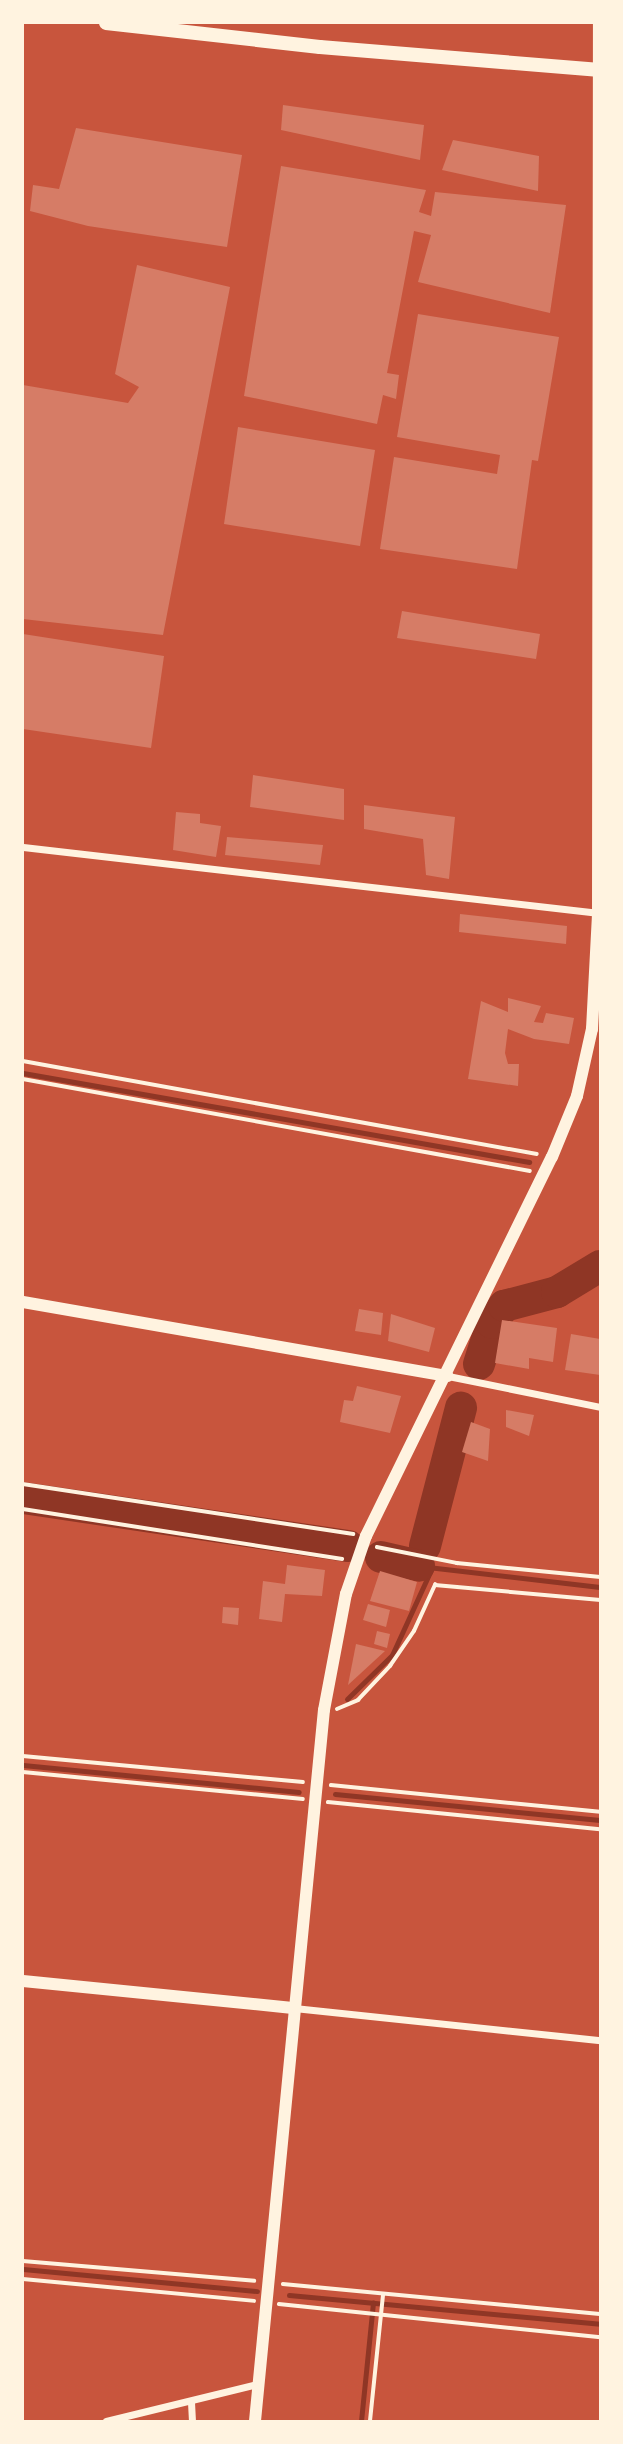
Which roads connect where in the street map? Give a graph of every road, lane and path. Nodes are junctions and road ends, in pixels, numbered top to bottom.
1 (106, 23) edge
2 (599, 23) edge
3 (599, 70) edge
4 (23, 847) edge
5 (599, 913) edge
6 (23, 1060) edge
7 (23, 1079) edge
8 (552, 1157) junction
9 (544, 1174) junction
10 (23, 1302) edge
11 (448, 1376) junction
12 (600, 1407) edge
13 (23, 1484) edge
14 (23, 1509) edge
15 (364, 1540) junction
16 (356, 1562) junction
17 (600, 1577) edge
18 (600, 1600) edge
19 (324, 1710) junction
20 (23, 1755) edge
21 (23, 1772) edge
22 (318, 1784) junction
23 (317, 1801) junction
24 (600, 1812) edge
25 (600, 1829) edge
26 (23, 1981) edge
27 (293, 2008) junction
28 (600, 2040) edge
29 (23, 2261) edge
30 (23, 2279) edge
31 (267, 2282) junction
32 (383, 2295) junction
33 (265, 2302) junction
34 (381, 2313) junction
35 (600, 2314) edge
36 (600, 2337) edge
37 (257, 2384) junction
38 (191, 2402) junction
39 (106, 2421) edge
40 (192, 2421) edge
41 (255, 2421) edge
42 (370, 2421) edge

1 - 3 main road
2 - 3 street
3 - 5 street
4 - 5 street
5 - 8 street
6 - 8 path
7 - 9 path
8 - 9 street
9 - 11 street
10 - 11 street
11 - 12 street
11 - 15 street
13 - 15 path
14 - 16 path
15 - 16 street
15 - 17 path
16 - 19 street
18 - 19 path
19 - 22 street
20 - 22 path
21 - 23 path
22 - 23 street
22 - 24 path
23 - 25 path
23 - 27 street
26 - 27 street
27 - 28 street
27 - 31 street
29 - 31 path
30 - 33 path
31 - 32 path
31 - 33 street
32 - 34 path
32 - 35 path
33 - 34 path
33 - 37 street
34 - 36 path
34 - 42 path
37 - 38 street
37 - 41 street
38 - 39 street
38 - 40 street

